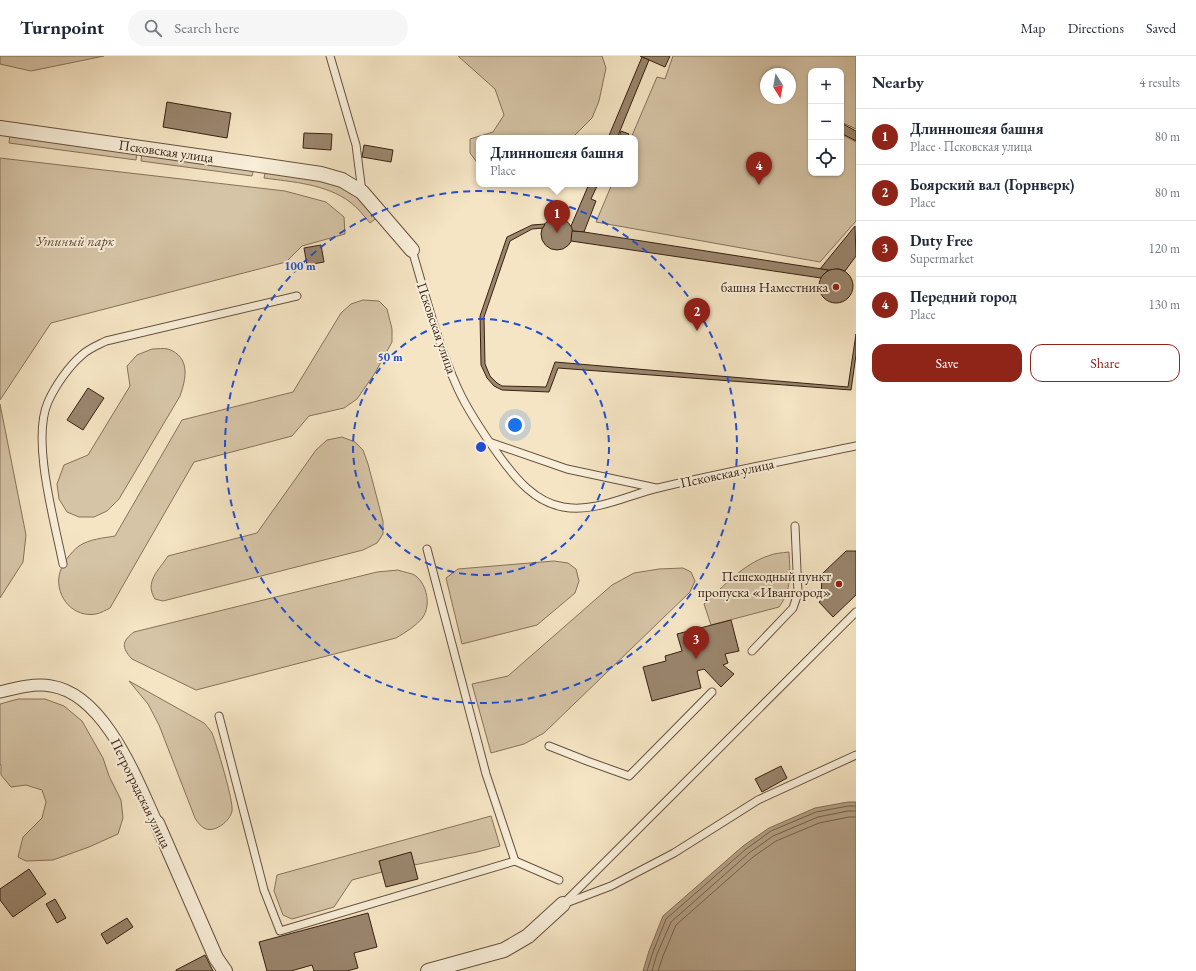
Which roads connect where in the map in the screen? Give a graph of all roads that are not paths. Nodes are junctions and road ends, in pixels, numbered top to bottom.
1 (330, 56) edge
2 (0, 128) edge
3 (362, 192) junction
4 (412, 250) joint
5 (297, 296) dead end
6 (489, 442) junction
7 (856, 446) edge
8 (657, 488) junction
9 (795, 526) dead end
10 (427, 549) dead end
11 (63, 564) dead end
12 (856, 612) edge
13 (752, 652) dead end
14 (0, 692) edge
15 (712, 692) dead end
16 (219, 716) dead end
17 (550, 746) dead end
18 (856, 755) edge
19 (157, 823) joint
20 (515, 861) junction
21 (559, 880) dead end
22 (563, 904) junction
23 (225, 971) edge
24 (428, 971) edge

1 - 3 lane
2 - 3 street, Псковская улица
3 - 4 street, Псковская улица
4 - 6 lane, Псковская улица
5 - 11 lane
6 - 8 lane
6 - 8 lane, Псковская улица
7 - 8 lane, Псковская улица
9 - 13 lane
10 - 20 lane
12 - 22 lane
14 - 19 street, Петроградская улица
15 - 17 lane
16 - 20 lane
18 - 22 lane
19 - 23 street, Петроградская улица
20 - 21 lane
22 - 24 street

